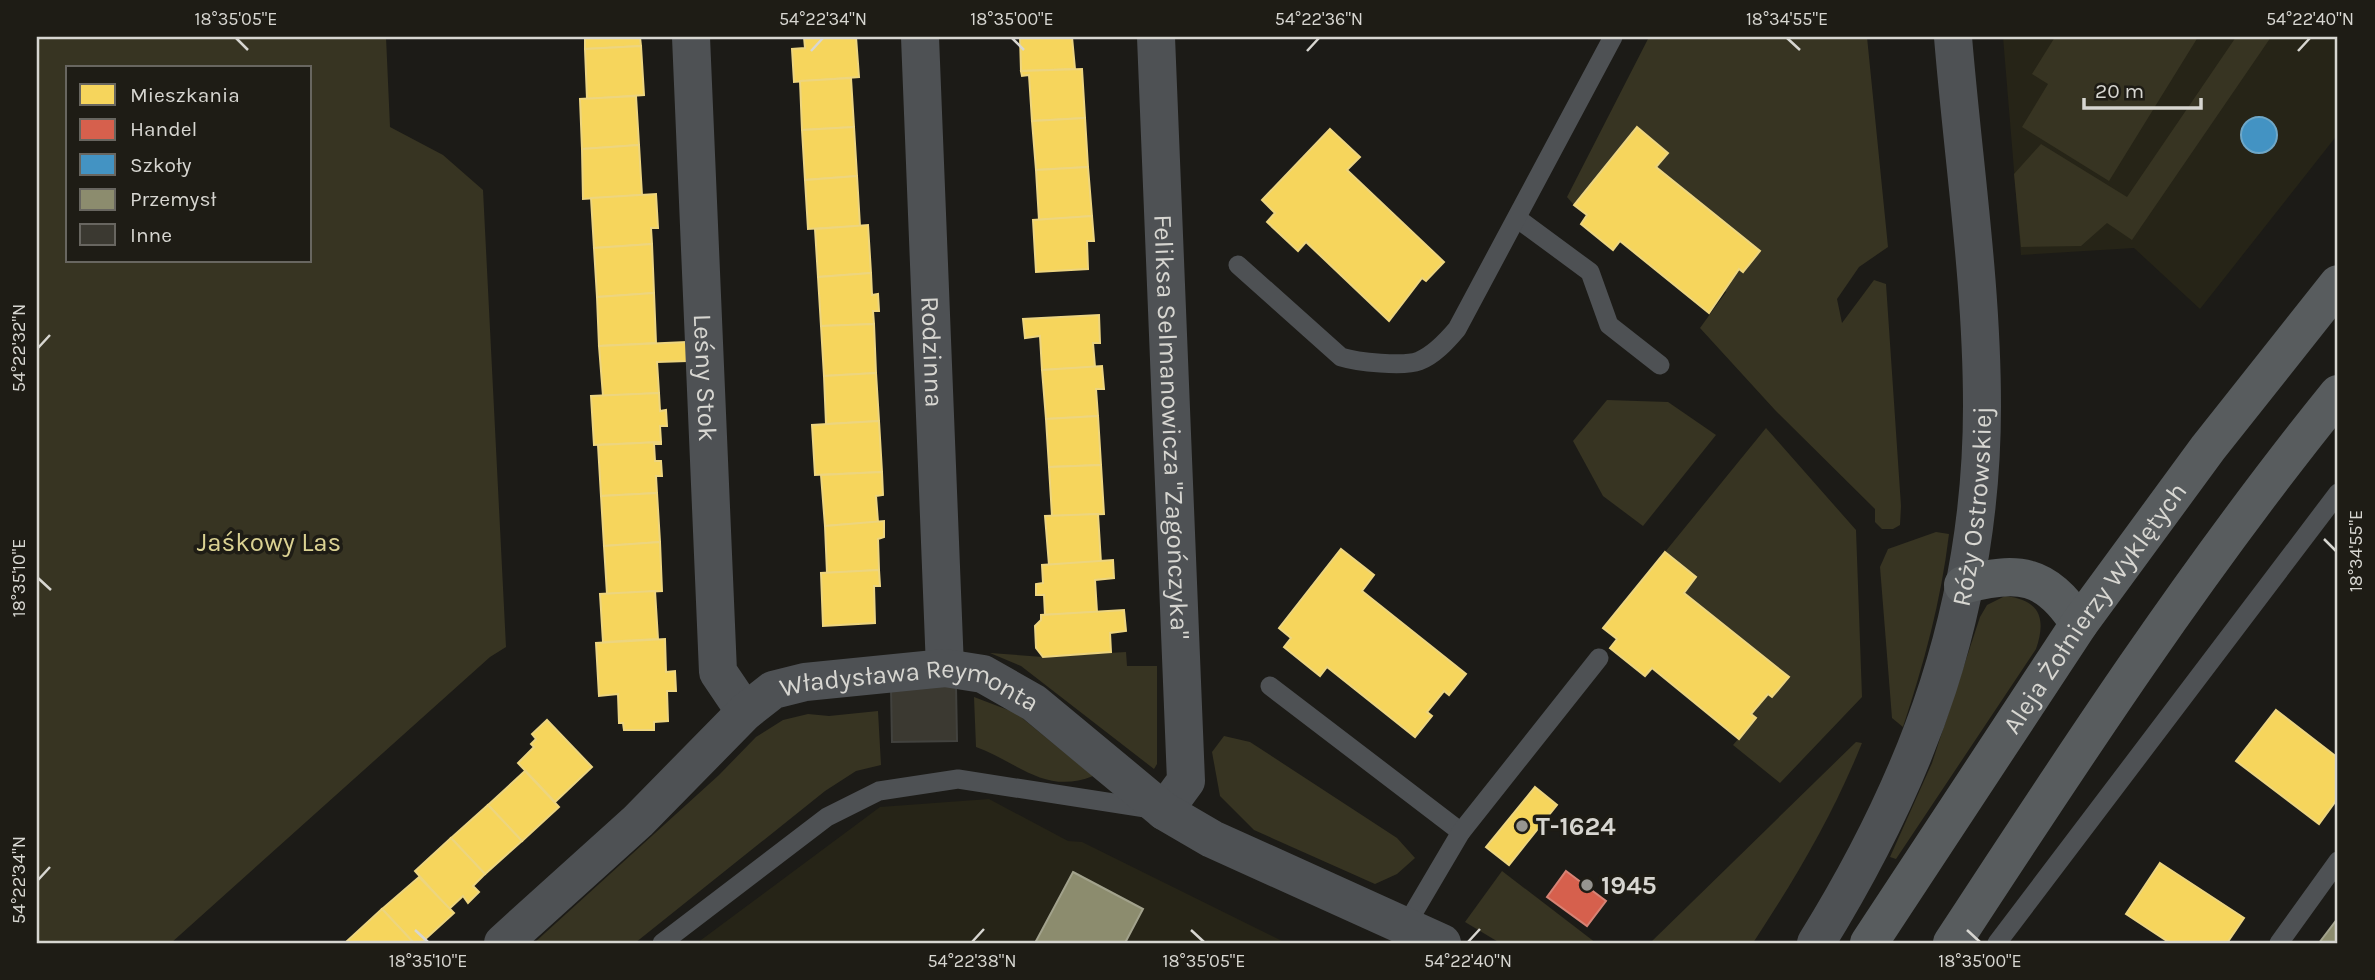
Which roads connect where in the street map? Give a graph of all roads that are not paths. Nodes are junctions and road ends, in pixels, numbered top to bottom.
1 (691, 37) edge
2 (920, 37) edge
3 (1156, 37) edge
4 (1613, 37) edge
5 (1953, 37) edge
6 (1518, 219) junction
7 (1238, 265) dead end
8 (2338, 284) edge
9 (1660, 365) dead end
10 (2338, 394) edge
11 (2338, 494) edge
12 (1964, 585) junction
13 (2080, 624) junction
14 (1599, 658) dead end
15 (945, 668) junction
16 (1270, 686) dead end
17 (746, 712) junction
18 (1164, 811) junction
19 (1461, 832) junction
20 (2338, 861) edge
21 (1405, 927) junction
22 (503, 943) edge
23 (662, 943) edge
24 (1442, 943) edge
25 (1816, 943) edge
26 (1869, 943) edge
27 (1952, 943) edge
28 (1997, 943) edge
29 (2279, 943) edge

1 - 17 street, Leśny Stok
2 - 15 street, Rodzinna
3 - 18 street, Feliksa Selmanowicza "Zagończyka"
4 - 6 lane
5 - 12 street, Róży Ostrowskiej
6 - 7 lane
6 - 9 lane
8 - 13 main road, Aleja Żołnierzy Wyklętych
10 - 27 main road
11 - 28 lane
12 - 13 main road
12 - 25 street, Róży Ostrowskiej
13 - 26 main road, Aleja Żołnierzy Wyklętych
14 - 19 lane
15 - 17 street, Władysława Reymonta
15 - 18 street, Władysława Reymonta
16 - 19 lane
17 - 22 street, Władysława Reymonta
18 - 21 street, Władysława Reymonta
18 - 23 lane, Władysława Reymonta
19 - 21 lane
20 - 29 lane
21 - 24 street, Władysława Reymonta

